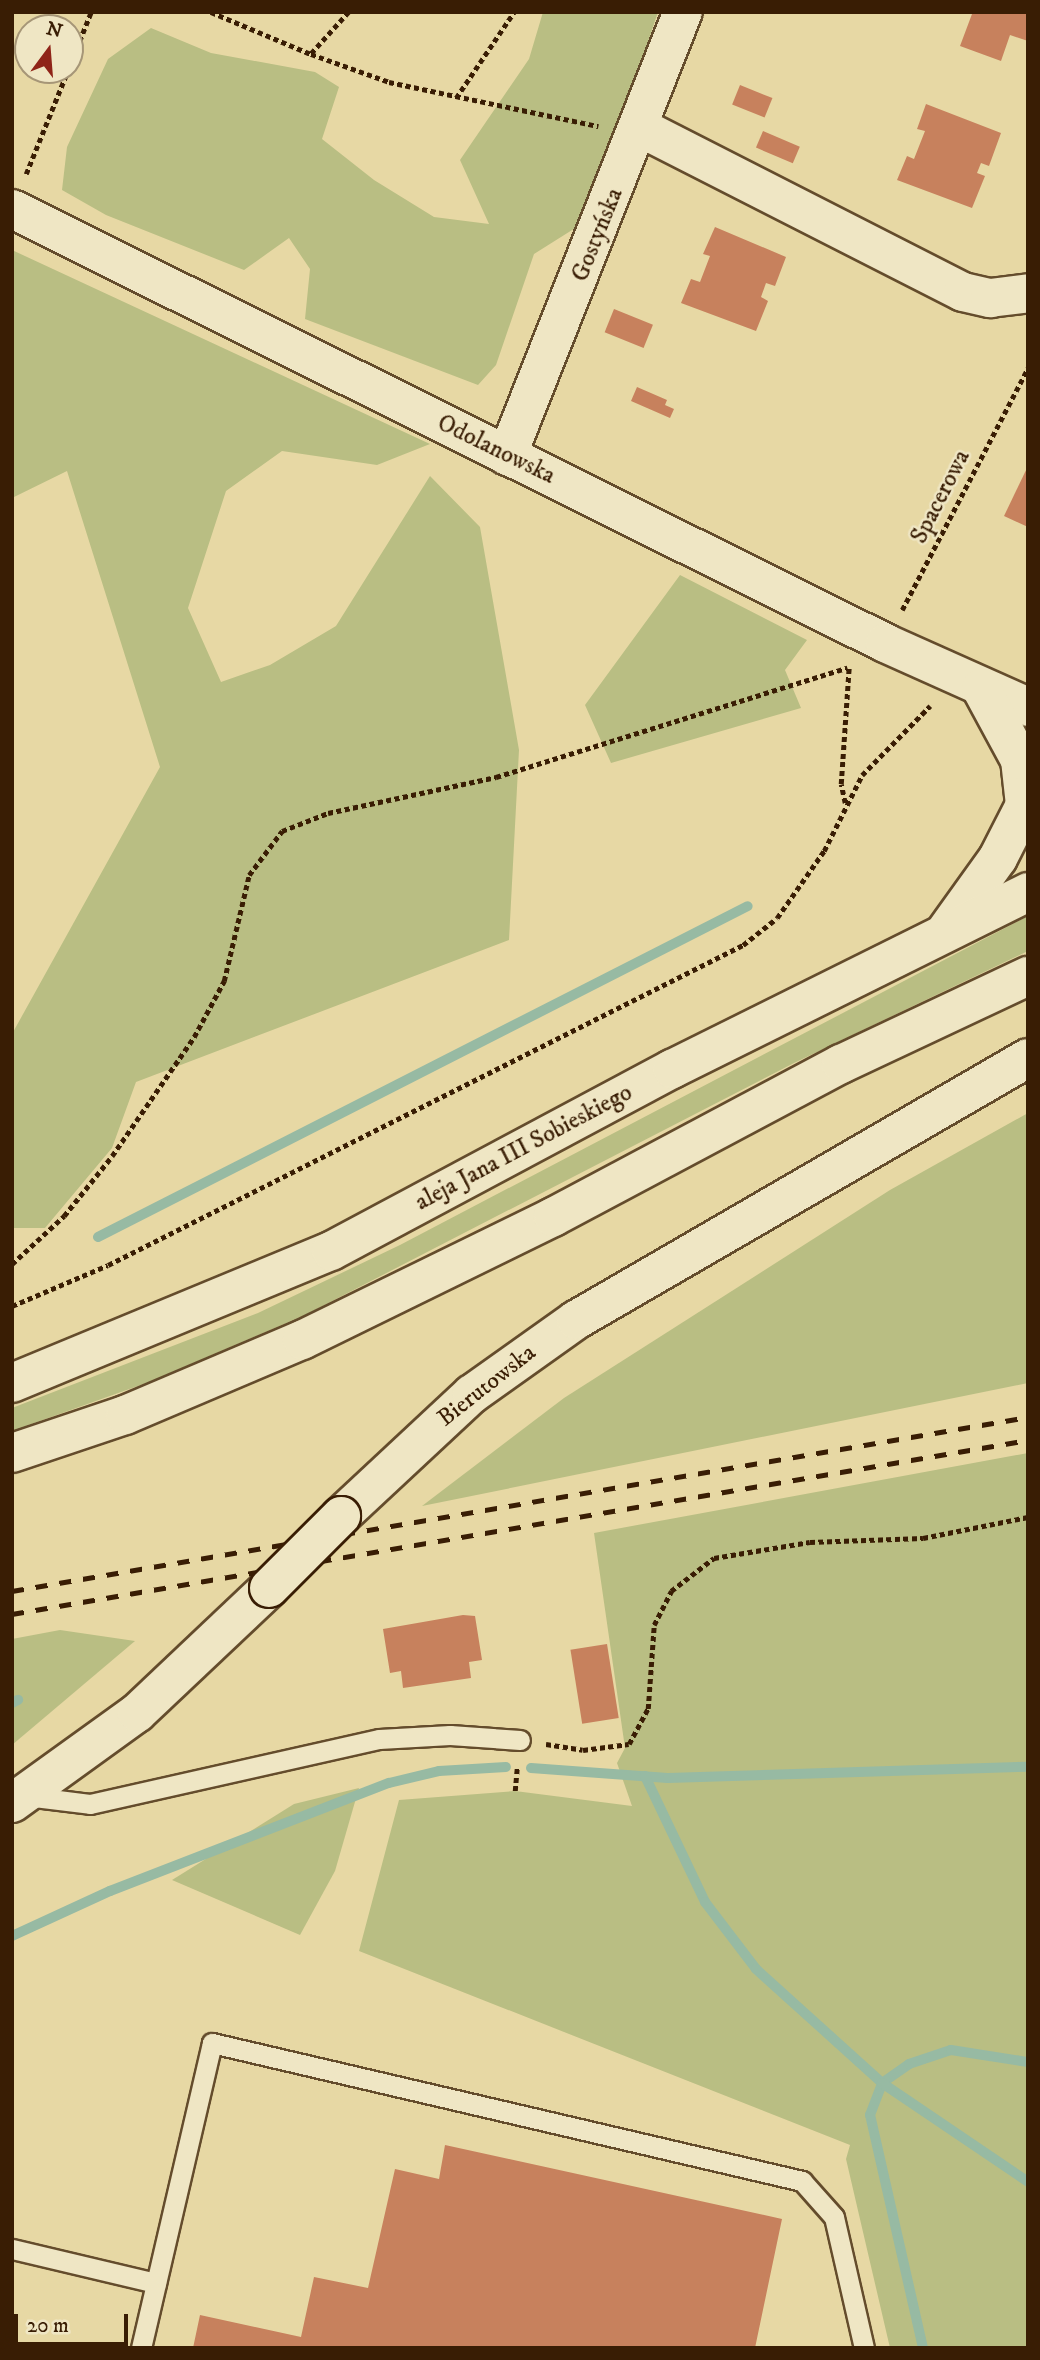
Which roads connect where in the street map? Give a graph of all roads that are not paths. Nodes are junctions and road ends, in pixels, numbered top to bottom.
1 (683, 12) edge
2 (641, 128) junction
3 (17, 196) edge
4 (1028, 293) edge
5 (507, 456) junction
6 (981, 688) junction
7 (1028, 707) edge
8 (1028, 719) edge
9 (1028, 892) edge
10 (944, 934) junction
11 (1028, 976) edge
12 (1028, 1058) edge
13 (12, 1383) edge
14 (12, 1454) edge
15 (520, 1740) road end
16 (19, 1800) edge
17 (12, 2249) edge
18 (156, 2283) junction
19 (141, 2348) edge
20 (864, 2348) edge

1 - 2 street, Gostyńska
2 - 4 street
2 - 5 street, Gostyńska
3 - 5 street, Odolanowska
5 - 6 street, Odolanowska
6 - 7 street, Odolanowska
6 - 8 street, Odolanowska
6 - 10 street
9 - 10 street, aleja Jana III Sobieskiego
10 - 13 street, aleja Jana III Sobieskiego
11 - 14 street
12 - 16 street, Bierutowska, bridge
15 - 16 lane
17 - 18 lane
18 - 19 lane
18 - 20 lane

